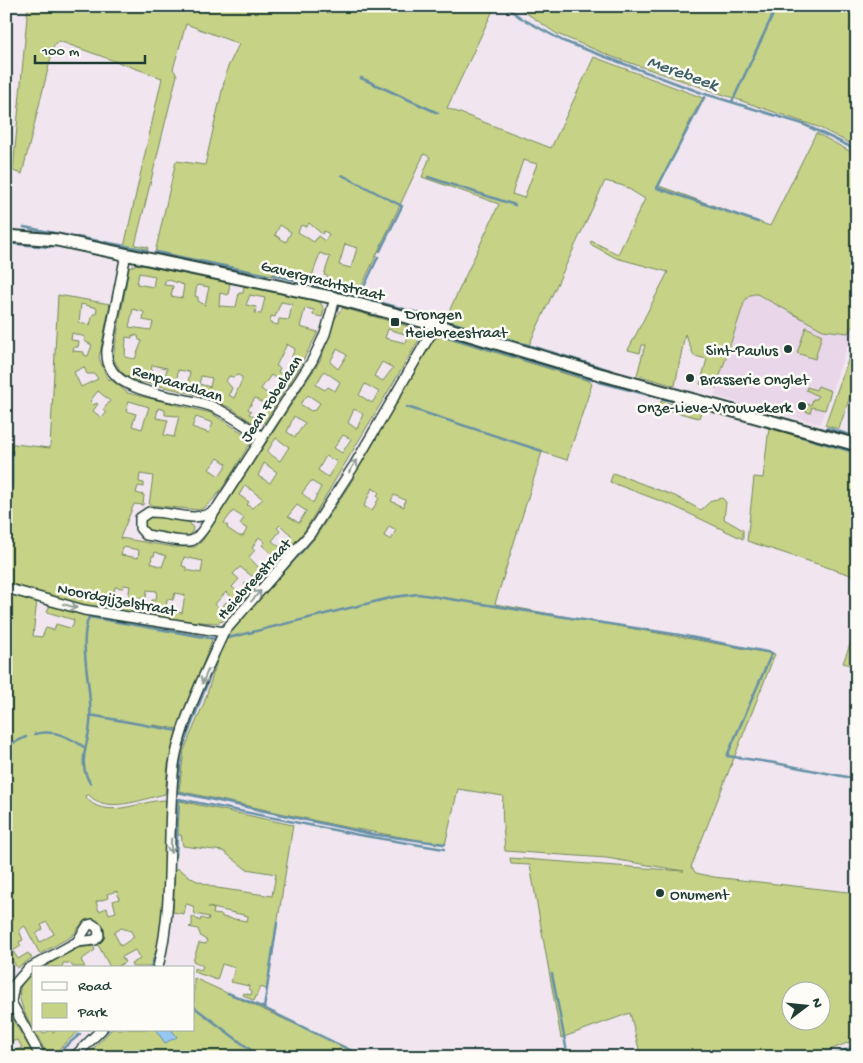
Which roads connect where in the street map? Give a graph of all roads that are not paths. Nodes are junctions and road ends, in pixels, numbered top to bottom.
1 (6, 236) edge
2 (126, 254) junction
3 (335, 298) junction
4 (436, 325) junction
5 (262, 437) junction
6 (857, 445) edge
7 (217, 508) junction
8 (6, 588) edge
9 (224, 632) junction
10 (76, 942) dead end
11 (33, 966) edge
12 (158, 966) edge
13 (32, 967) edge
14 (9, 1003) edge
15 (101, 1030) edge
16 (41, 1057) edge
17 (74, 1057) edge

1 - 2 street, Gavergrachtstraat
2 - 3 street, Gavergrachtstraat
2 - 5 street, Renpaardlaan
3 - 4 street, Gavergrachtstraat
3 - 5 street, Jean Fobelaan
4 - 6 street, Gavergrachtstraat
9 -> 4 street, Heiebreestraat
5 - 7 street, Jean Fobelaan
7 - 7 street, Jean Fobelaan
8 -> 9 street, Noordgijzelstraat
9 -> 12 street, Heiebreestraat
10 - 11 street
13 - 14 street
14 - 16 street
15 - 17 street

